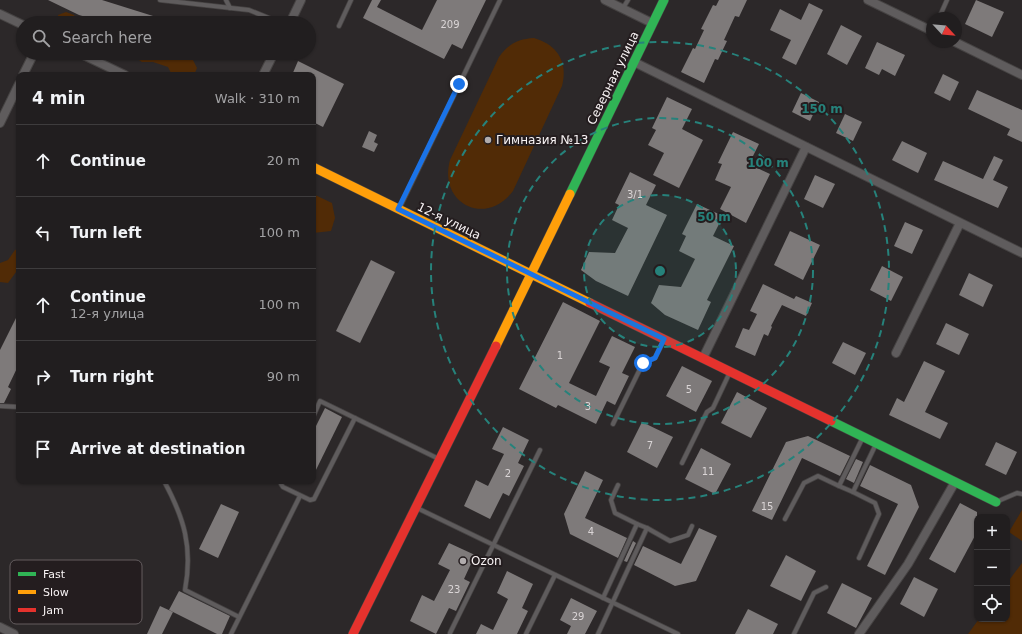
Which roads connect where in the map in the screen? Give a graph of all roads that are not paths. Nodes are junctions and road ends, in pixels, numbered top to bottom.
1 (160, 0) edge
2 (226, 0) edge
3 (351, 0) edge
4 (500, 0) edge
5 (605, 0) edge
6 (628, 0) edge
7 (664, 0) edge
8 (868, 0) edge
9 (947, 0) edge
10 (300, 3) edge
11 (230, 8) junction
12 (623, 9) junction
13 (942, 12) edge
14 (0, 14) edge
15 (264, 16) edge
16 (294, 16) edge
17 (16, 22) edge
18 (652, 23) junction
19 (339, 26) dead end
20 (926, 28) edge
21 (962, 45) edge
22 (30, 60) edge
23 (93, 60) edge
24 (270, 60) edge
25 (634, 62) junction
26 (24, 72) edge
27 (118, 72) edge
28 (264, 72) edge
29 (1022, 75) edge
30 (16, 90) edge
31 (0, 123) edge
32 (806, 147) junction
33 (316, 168) edge
34 (398, 209) junction
35 (960, 223) junction
36 (1022, 253) edge
37 (532, 274) junction
38 (664, 339) junction
39 (896, 353) dead end
40 (703, 358) junction
41 (730, 372) junction
42 (0, 406) edge
43 (16, 407) edge
44 (316, 411) edge
45 (355, 418) junction
46 (613, 424) dead end
47 (863, 437) junction
48 (876, 443) junction
49 (540, 450) dead end
50 (441, 460) junction
51 (682, 463) dead end
52 (955, 482) junction
53 (166, 484) edge
54 (281, 484) edge
55 (618, 485) dead end
56 (839, 486) junction
57 (853, 492) junction
58 (1022, 494) edge
59 (300, 496) junction
60 (996, 502) joint
61 (417, 508) junction
62 (785, 519) dead end
63 (637, 524) junction
64 (692, 526) dead end
65 (647, 528) junction
66 (494, 545) junction
67 (859, 558) dead end
68 (555, 575) junction
69 (826, 587) dead end
70 (603, 598) junction
71 (614, 603) junction
72 (239, 617) junction
73 (0, 627) edge
74 (231, 633) edge
75 (450, 633) edge
76 (675, 633) edge
77 (14, 634) edge
78 (237, 634) edge
79 (353, 634) edge
80 (526, 634) edge
81 (598, 634) edge
82 (794, 634) edge
83 (859, 634) edge

1 - 11 lane
2 - 11 lane
3 - 19 lane
4 - 34 lane
5 - 12 street
6 - 12 lane
7 - 18 street, Северная улица
8 - 20 street
9 - 13 lane
10 - 16 street
11 - 15 lane
12 - 18 street
14 - 17 street
18 - 25 street, Северная улица
21 - 29 street
22 - 26 street
23 - 27 street
24 - 28 street
25 - 32 street
25 - 37 street, Северная улица
30 - 31 street
32 - 35 street
32 - 40 street
33 - 34 street, 12-я улица
34 - 37 street, 12-я улица
35 - 36 street
35 - 39 street
37 - 38 street, 12-я улица
37 - 50 street, Северная улица
38 - 40 street, 12-я улица
38 - 46 lane
40 - 41 street, 12-я улица
41 - 47 street, 12-я улица
41 - 51 lane
42 - 43 lane
44 - 45 lane
45 - 50 lane
45 - 59 lane
47 - 48 street, 12-я улица
47 - 56 lane
48 - 52 street, 12-я улица
48 - 57 lane
49 - 66 lane
50 - 61 street, Северная улица
52 - 60 street, 12-я улица
52 - 83 street
53 - 72 lane
54 - 59 lane
55 - 63 lane
56 - 57 lane
56 - 62 lane
57 - 67 lane
58 - 60 lane
59 - 72 lane
61 - 66 lane
61 - 79 street, Северная улица
63 - 65 lane
63 - 70 lane
64 - 65 lane
65 - 71 lane
66 - 68 lane
66 - 75 lane
68 - 70 lane
68 - 80 lane
69 - 82 lane
70 - 71 lane
71 - 76 lane
71 - 81 lane
72 - 74 lane
73 - 77 street
74 - 78 lane

